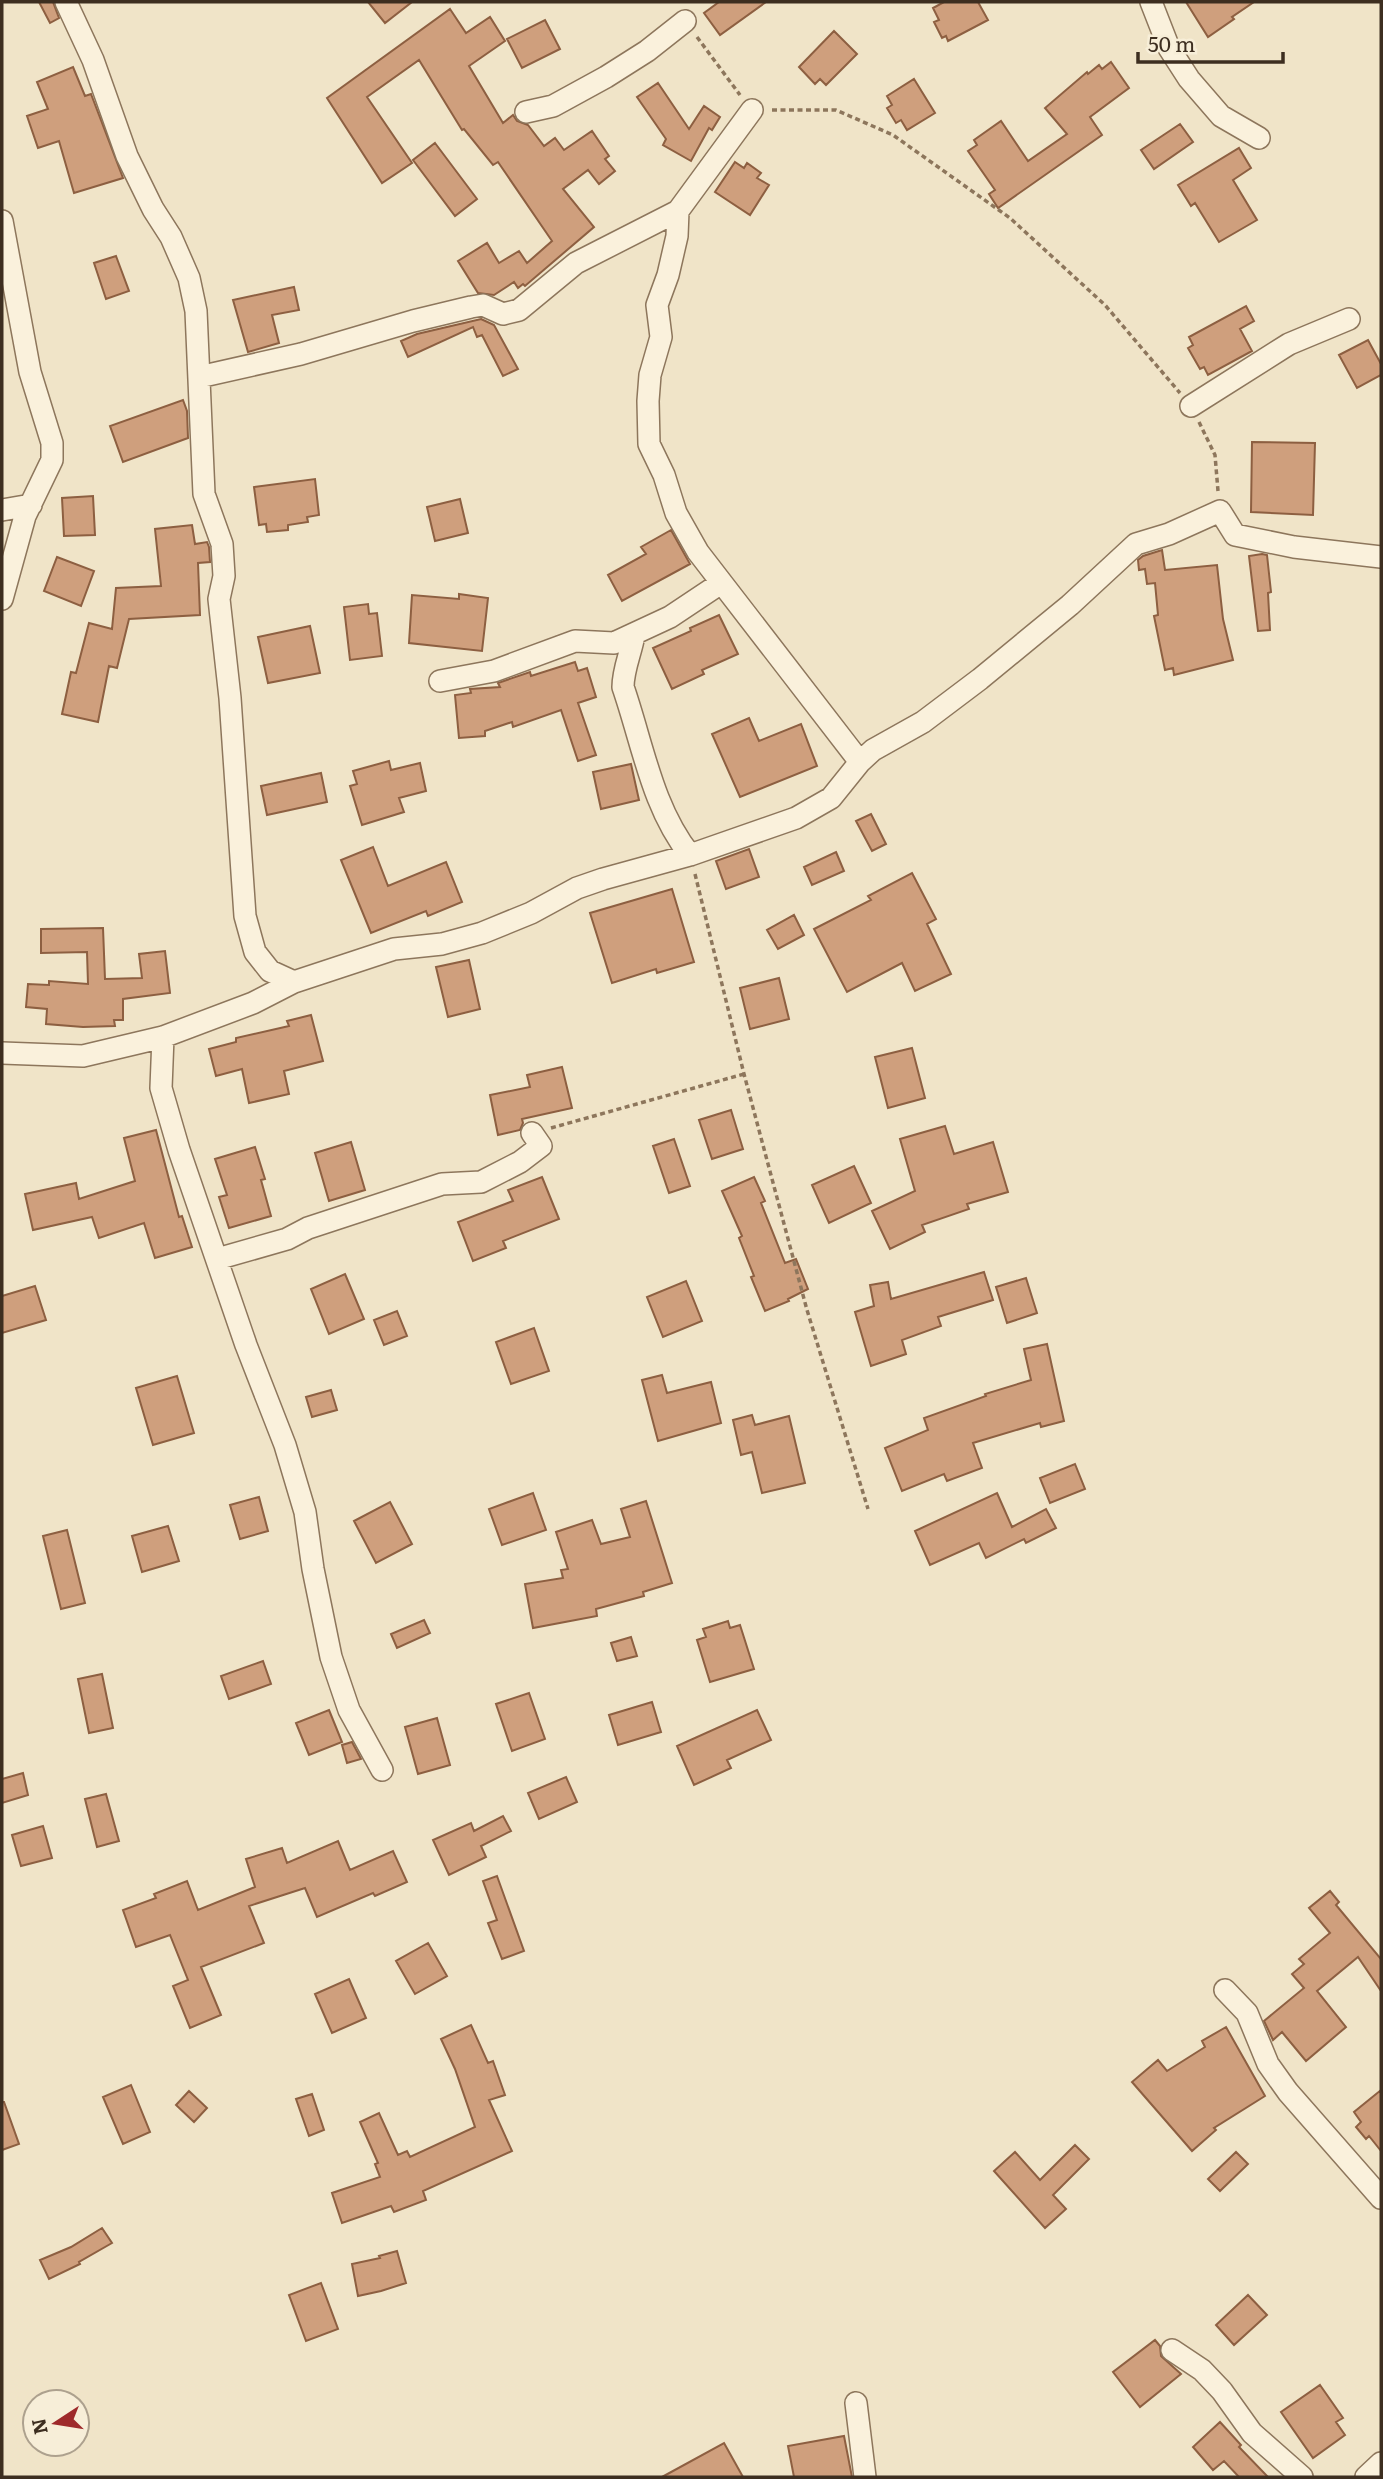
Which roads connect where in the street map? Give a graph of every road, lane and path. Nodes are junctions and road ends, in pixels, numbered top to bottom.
1 (66, 2) edge
2 (1151, 2) edge
3 (685, 21) joint
4 (752, 110) junction
5 (526, 112) dead end
6 (1259, 138) dead end
7 (678, 211) junction
8 (2, 221) edge
9 (1349, 319) dead end
10 (199, 377) junction
11 (1191, 406) junction
12 (31, 505) junction
13 (2, 510) edge
14 (1220, 510) junction
15 (1381, 557) edge
16 (721, 583) junction
17 (2, 598) edge
18 (634, 635) junction
19 (440, 681) dead end
20 (860, 762) junction
21 (690, 855) junction
22 (294, 982) junction
23 (163, 1037) junction
24 (2, 1053) edge
25 (744, 1074) junction
26 (532, 1133) joint
27 (217, 1259) junction
28 (868, 1508) dead end
29 (382, 1770) dead end
30 (1225, 1990) dead end
31 (1381, 2198) edge
32 (1171, 2350) dead end
33 (856, 2403) dead end
34 (1381, 2463) edge
35 (865, 2477) edge
36 (1302, 2477) edge
37 (1366, 2477) edge

1 - 10 street
2 - 6 street
3 - 4 path
3 - 5 street
4 - 7 street
4 - 11 path
7 - 10 street
7 - 16 street
8 - 12 street
9 - 11 street
10 - 22 street
11 - 14 path
12 - 13 street
12 - 17 street
14 - 15 street
14 - 20 street
16 - 18 street
16 - 20 street
18 - 19 street
18 - 21 street
20 - 21 street
21 - 22 street
21 - 25 path
22 - 23 street
23 - 24 street
23 - 27 street
25 - 26 path
25 - 28 path
26 - 27 street
27 - 29 street
30 - 31 street
32 - 36 street
33 - 35 street
34 - 37 street

